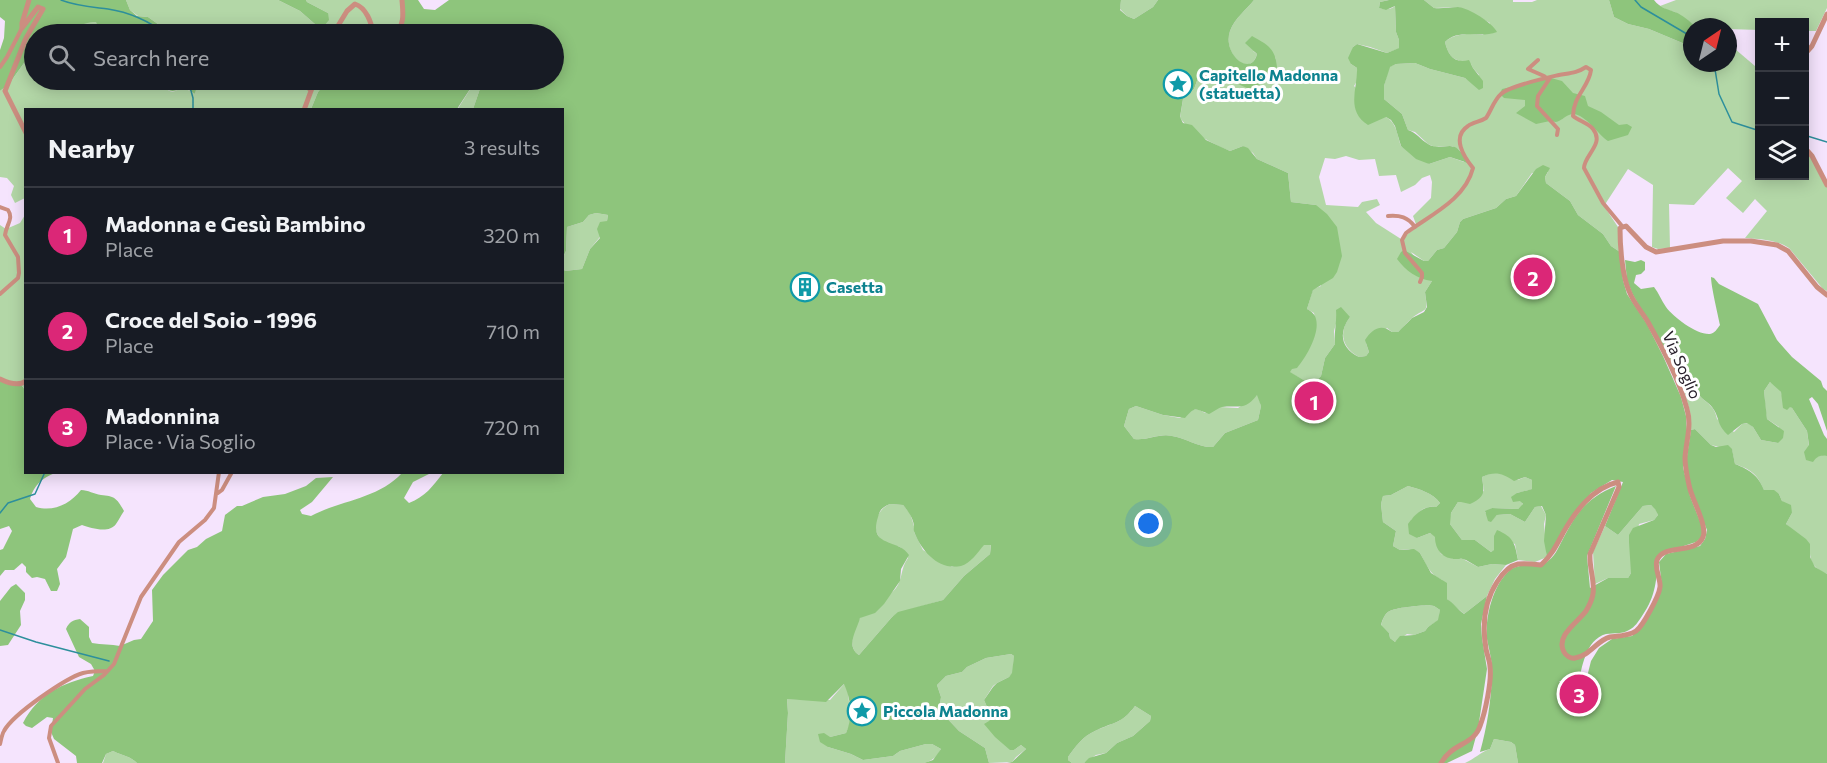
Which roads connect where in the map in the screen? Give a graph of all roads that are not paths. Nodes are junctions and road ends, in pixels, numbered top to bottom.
1 (29, 0) edge
2 (402, 0) edge
3 (1827, 14) edge
4 (25, 24) edge
5 (34, 24) edge
6 (339, 24) edge
7 (370, 24) edge
8 (402, 24) edge
9 (24, 25) edge
10 (22, 28) junction
11 (24, 43) edge
12 (1809, 49) edge
13 (1539, 60) dead end
14 (0, 67) edge
15 (1549, 78) junction
16 (312, 90) edge
17 (305, 108) edge
18 (24, 129) edge
19 (1557, 135) dead end
20 (1809, 153) edge
21 (1827, 186) edge
22 (0, 207) edge
23 (1388, 216) dead end
24 (1622, 226) junction
25 (1415, 227) junction
26 (1420, 282) dead end
27 (0, 294) edge
28 (1827, 295) edge
29 (0, 379) edge
30 (24, 382) edge
31 (219, 474) edge
32 (231, 474) edge
33 (218, 493) junction
34 (107, 671) junction
35 (0, 744) edge
36 (58, 763) edge
37 (1441, 763) edge

1 - 10 street
2 - 8 street
3 - 12 street
4 - 5 street
6 - 7 street
9 - 10 street
10 - 14 street
11 - 18 street
13 - 15 street
15 - 19 street
15 - 24 street
15 - 25 street
16 - 17 street
20 - 21 street
22 - 27 street
23 - 25 street
24 - 28 street
24 - 37 street, Via Soglio
25 - 26 street
29 - 30 street
31 - 33 street
32 - 33 street
33 - 34 street
34 - 35 street
34 - 36 street

